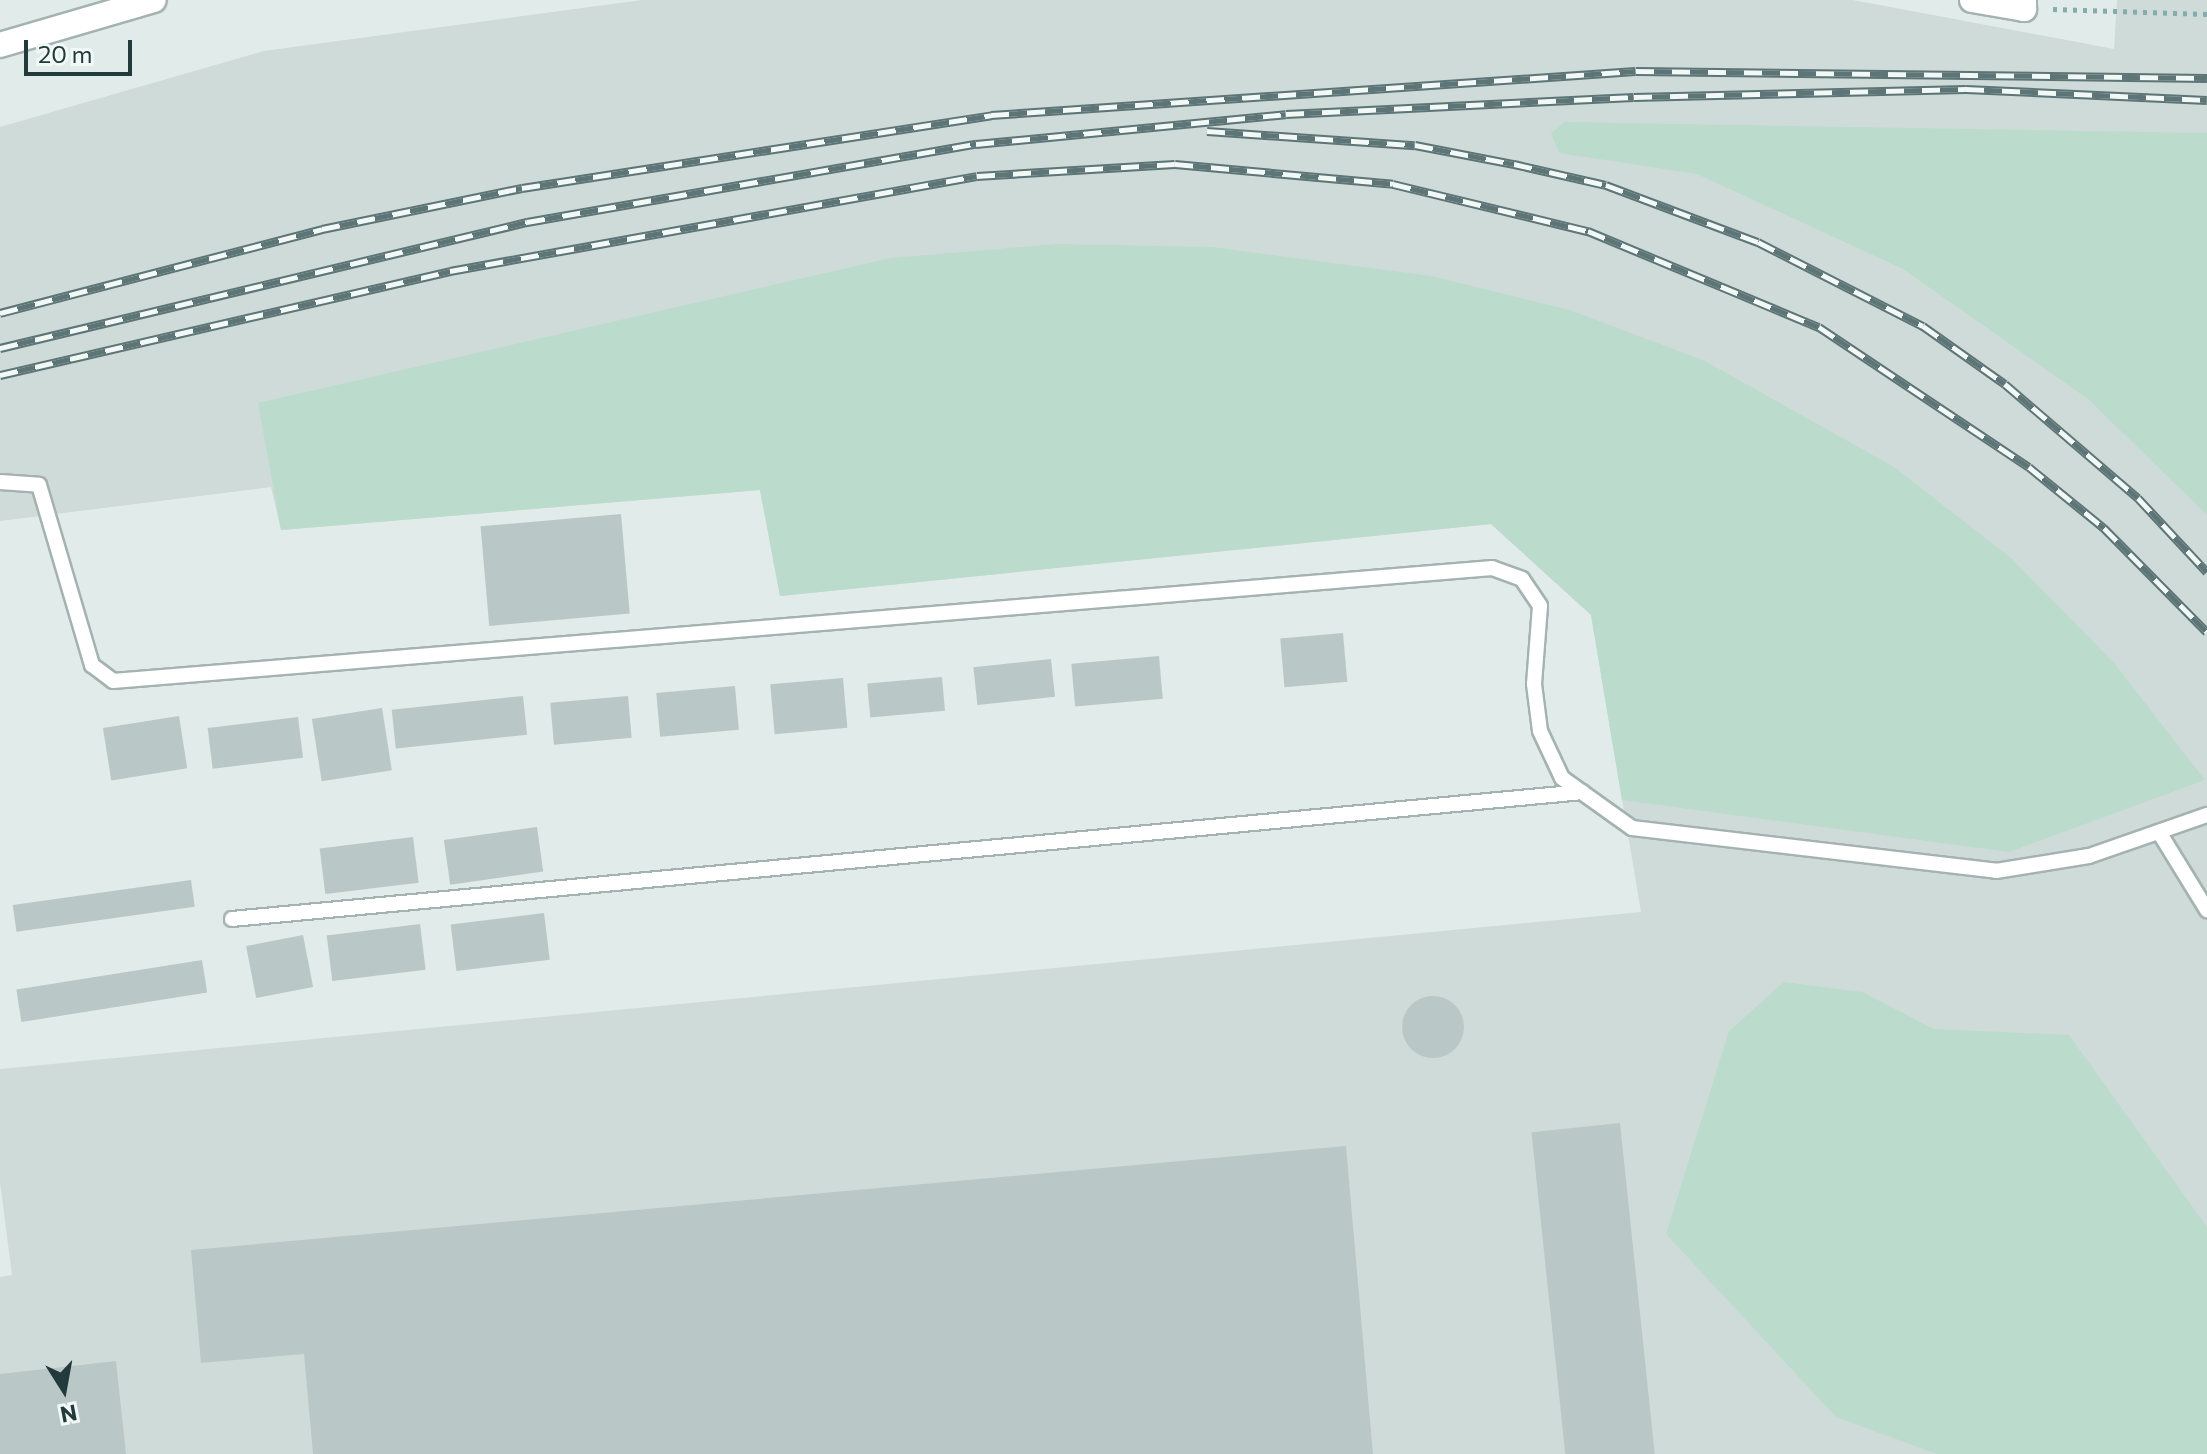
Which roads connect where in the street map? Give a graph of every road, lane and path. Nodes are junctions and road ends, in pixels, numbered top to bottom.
1 (154, 0) edge
2 (1972, 0) edge
3 (2024, 4) edge
4 (2207, 14) edge
5 (0, 45) edge
6 (0, 482) edge
7 (1582, 792) junction
8 (2207, 815) edge
9 (2159, 832) junction
10 (2207, 910) edge
11 (232, 919) dead end

1 - 5 main road
2 - 3 main road
3 - 4 path
6 - 7 lane
7 - 9 lane
7 - 11 lane
8 - 9 lane
9 - 10 lane

